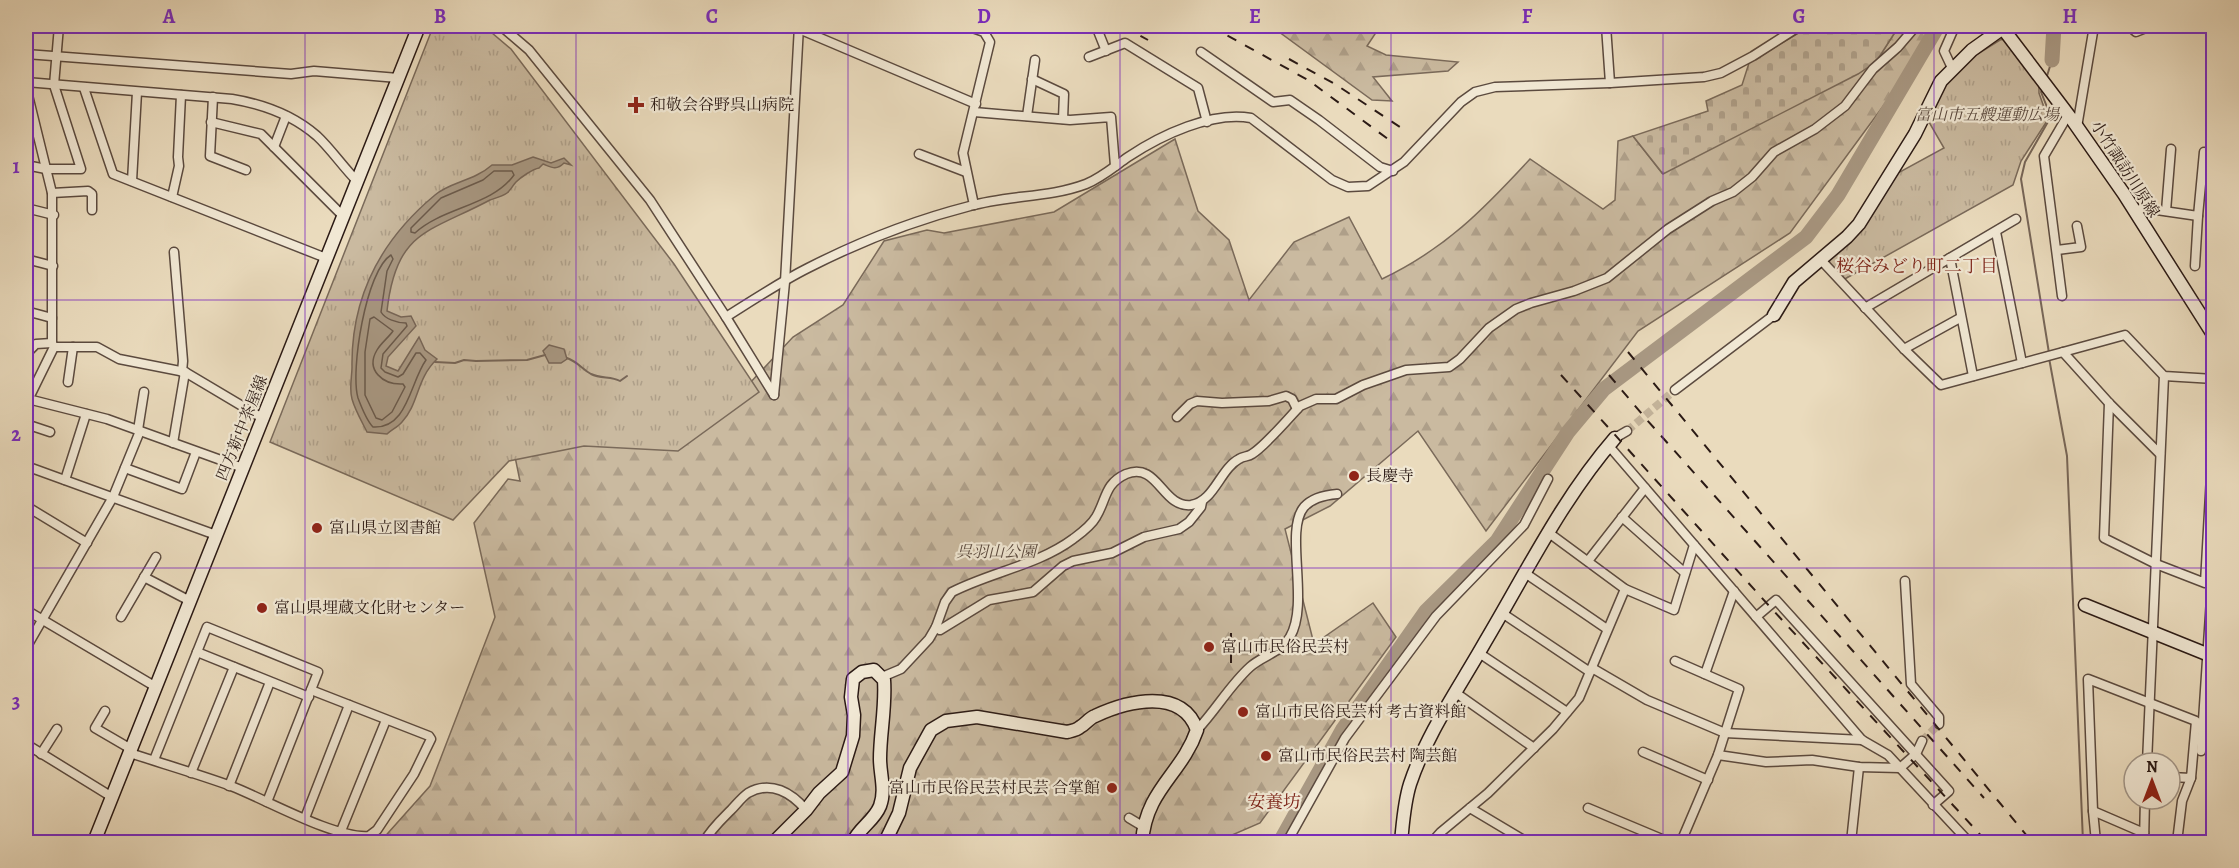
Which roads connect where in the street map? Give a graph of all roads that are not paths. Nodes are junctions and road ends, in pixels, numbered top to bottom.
1 (59, 26) edge
2 (419, 26) edge
3 (501, 26) edge
4 (967, 26) edge
5 (1096, 26) edge
6 (1605, 26) edge
7 (1800, 26) edge
8 (1916, 26) edge
9 (1955, 26) edge
10 (2094, 26) edge
11 (2129, 26) edge
12 (2151, 26) edge
13 (799, 27) edge
14 (2002, 27) edge
15 (984, 29) edge
16 (1106, 51) junction
17 (1201, 52) dead end
18 (26, 54) edge
19 (56, 57) junction
20 (1089, 57) dead end
21 (1035, 60) dead end
22 (1952, 68) junction
23 (398, 78) junction
24 (1032, 79) junction
25 (26, 82) edge
26 (1610, 83) junction
27 (54, 85) junction
28 (26, 87) edge
29 (84, 88) junction
30 (137, 92) junction
31 (182, 95) junction
32 (213, 98) junction
33 (975, 108) junction
34 (2068, 115) junction
35 (286, 116) junction
36 (1027, 116) junction
37 (29, 118) edge
38 (1063, 119) junction
39 (211, 122) junction
40 (1207, 122) junction
41 (2077, 126) junction
42 (274, 147) junction
43 (2171, 149) dead end
44 (2204, 152) dead end
45 (919, 154) dead end
46 (26, 165) edge
47 (1115, 166) junction
48 (45, 169) junction
49 (246, 170) dead end
50 (1393, 171) junction
51 (966, 172) junction
52 (357, 181) junction
53 (132, 182) junction
54 (52, 194) junction
55 (172, 197) junction
56 (974, 205) junction
57 (26, 208) edge
58 (92, 210) dead end
59 (2166, 211) junction
60 (2134, 212) junction
61 (54, 215) junction
62 (343, 216) junction
63 (2198, 216) junction
64 (2016, 219) dead end
65 (2077, 226) dead end
66 (1996, 232) junction
67 (2056, 250) junction
68 (174, 252) dead end
69 (326, 258) junction
70 (1950, 258) junction
71 (26, 259) edge
72 (1821, 260) junction
73 (53, 266) junction
74 (2196, 266) dead end
75 (785, 282) junction
76 (2062, 296) dead end
77 (1864, 308) junction
78 (26, 311) edge
79 (1774, 315) joint
80 (726, 317) junction
81 (52, 318) junction
82 (1960, 318) junction
83 (2214, 336) edge
84 (53, 345) junction
85 (73, 347) junction
86 (1904, 349) junction
87 (2063, 352) junction
88 (26, 354) edge
89 (2022, 363) junction
90 (184, 372) junction
91 (1973, 376) junction
92 (2164, 376) junction
93 (2214, 380) edge
94 (68, 382) dead end
95 (1675, 390) tunnel mouth
96 (144, 392) dead end
97 (27, 401) edge
98 (2109, 403) junction
99 (1297, 409) junction
100 (86, 414) junction
101 (1177, 417) dead end
102 (264, 419) junction
103 (2214, 422) edge
104 (26, 424) edge
105 (139, 431) junction
106 (1627, 431) tunnel mouth
107 (50, 432) dead end
108 (1612, 442) junction
109 (173, 443) junction
110 (196, 452) junction
111 (2160, 454) junction
112 (26, 468) edge
113 (125, 468) junction
114 (243, 468) junction
115 (1548, 479) dead end
116 (65, 480) junction
117 (1645, 488) junction
118 (1337, 494) dead end
119 (113, 497) junction
120 (1202, 502) junction
121 (26, 506) edge
122 (1622, 517) junction
123 (1549, 533) junction
124 (216, 535) junction
125 (87, 543) junction
126 (1694, 545) junction
127 (2214, 553) edge
128 (156, 557) dead end
129 (1588, 561) junction
130 (2156, 564) junction
131 (1525, 573) junction
132 (1685, 573) junction
133 (144, 577) junction
134 (1905, 581) dead end
135 (1625, 589) junction
136 (1734, 591) junction
137 (190, 601) junction
138 (2085, 605) dead end
139 (26, 610) edge
140 (1502, 613) junction
141 (121, 616) dead end
142 (1756, 617) junction
143 (42, 620) junction
144 (936, 627) junction
145 (1608, 628) junction
146 (2153, 633) junction
147 (26, 648) edge
148 (197, 652) junction
149 (1479, 653) junction
150 (2211, 656) edge
151 (1675, 661) dead end
152 (234, 667) junction
153 (1591, 670) junction
154 (1705, 674) junction
155 (882, 676) junction
156 (270, 682) junction
157 (156, 687) junction
158 (310, 693) junction
159 (1456, 693) junction
160 (2149, 704) junction
161 (349, 705) junction
162 (105, 711) dead end
163 (1567, 712) junction
164 (386, 720) junction
165 (1939, 724) dead end
166 (57, 729) dead end
167 (1197, 730) junction
168 (1725, 733) junction
169 (1862, 740) junction
170 (1922, 741) tunnel mouth
171 (26, 744) edge
172 (1534, 748) junction
173 (130, 751) junction
174 (2147, 751) edge
175 (2201, 751) dead end
176 (1643, 752) dead end
177 (41, 754) junction
178 (1916, 754) junction
179 (1718, 755) junction
180 (154, 760) junction
181 (1859, 767) junction
182 (1900, 768) junction
183 (191, 773) junction
184 (2182, 778) edge
185 (2191, 778) junction
186 (1708, 780) junction
187 (229, 786) junction
188 (112, 797) junction
189 (267, 802) junction
190 (1933, 805) junction
191 (1470, 808) junction
192 (1588, 808) dead end
193 (806, 810) junction
194 (2093, 811) junction
195 (2145, 811) edge
196 (304, 818) junction
197 (1129, 818) dead end
198 (1144, 827) junction
199 (341, 831) junction
200 (2144, 832) junction
201 (94, 843) edge
202 (704, 843) edge
203 (774, 843) edge
204 (853, 843) edge
205 (885, 843) edge
206 (1142, 843) edge
207 (1287, 843) edge
208 (1401, 843) edge
209 (1432, 843) edge
210 (1527, 843) edge
211 (1669, 843) edge
212 (1681, 843) edge
213 (1851, 843) edge
214 (1969, 843) edge
215 (2096, 843) edge
216 (2144, 843) edge
217 (2177, 843) edge

1 - 19 street
2 - 23 street, 四方新中茶屋線
3 - 80 street
4 - 15 street
5 - 16 street
6 - 26 street
7 - 26 street
8 - 99 street
9 - 22 street
10 - 41 street
11 - 12 street
13 - 33 street
13 - 75 street
14 - 22 street
14 - 34 street, 小竹諏訪川原線
15 - 33 street
16 - 20 street
16 - 40 street
17 - 50 street
18 - 19 street
19 - 23 street
19 - 27 street
21 - 24 street
22 - 72 street
23 - 52 street, 四方新中茶屋線
24 - 36 street
24 - 38 street
25 - 27 street
26 - 50 street
27 - 29 street
27 - 48 street
28 - 37 street
29 - 30 street
29 - 53 street
30 - 31 street
30 - 53 street
31 - 32 street
31 - 55 street
32 - 35 street
32 - 39 street
33 - 36 street
33 - 51 street
34 - 41 street, 小竹諏訪川原線
34 - 67 street
35 - 42 street
35 - 52 street
36 - 38 street
37 - 48 street
38 - 47 street
39 - 42 street
39 - 49 street
40 - 47 street
40 - 50 street
41 - 60 street, 小竹諏訪川原線
42 - 62 street
43 - 59 street
44 - 63 street
45 - 51 street
46 - 48 street
47 - 56 street
48 - 54 street
51 - 56 street
52 - 62 street, 四方新中茶屋線
53 - 55 street
54 - 58 street
54 - 61 street
55 - 69 street
56 - 75 street
57 - 61 street
59 - 60 street
59 - 63 street
60 - 83 street, 小竹諏訪川原線
61 - 73 street
62 - 69 street, 四方新中茶屋線
63 - 74 street
64 - 66 street
65 - 67 street
66 - 70 street
66 - 89 street
67 - 76 street
68 - 90 street
69 - 102 street, 四方新中茶屋線
70 - 77 street
70 - 82 street
71 - 73 street
72 - 77 street
72 - 79 street
73 - 81 street
75 - 80 street
75 - 80 street
77 - 86 street
78 - 81 street
79 - 95 street
81 - 84 street
82 - 86 street
82 - 91 street
84 - 85 street
84 - 88 street
84 - 97 street
85 - 90 street
85 - 94 street
86 - 91 street
87 - 89 street
87 - 92 street
87 - 98 street
89 - 91 street
90 - 102 street
90 - 109 street
92 - 93 street
92 - 111 street
96 - 105 street
97 - 100 street
98 - 111 street
98 - 130 street
99 - 101 street
99 - 120 street
100 - 105 street
100 - 116 street
102 - 114 street, 四方新中茶屋線
103 - 130 street
104 - 107 street
105 - 109 street
105 - 113 street
106 - 108 street
108 - 117 street
108 - 123 street
109 - 110 street
110 - 113 street
110 - 114 street
111 - 130 street
112 - 116 street
113 - 119 street
114 - 124 street, 四方新中茶屋線
115 - 207 street
116 - 119 street
117 - 122 street
117 - 126 street
118 - 167 street
119 - 124 street
119 - 125 street
120 - 144 street
120 - 144 street
121 - 125 street
122 - 129 street
122 - 132 street
123 - 129 street
123 - 131 street
124 - 137 street, 四方新中茶屋線
125 - 143 street
126 - 132 street
126 - 136 street
127 - 150 street
128 - 133 street
129 - 135 street
130 - 146 street
131 - 140 street
131 - 145 street
132 - 135 street
133 - 137 street
133 - 141 street
134 - 165 street
135 - 145 street
136 - 142 street
136 - 154 street
137 - 157 street, 四方新中茶屋線
138 - 146 street
139 - 143 street
140 - 149 street
140 - 153 street
142 - 169 street
142 - 178 street
143 - 147 street
143 - 157 street
144 - 155 street
145 - 153 street
146 - 150 street
146 - 160 street
148 - 152 street
148 - 158 street
148 - 180 street
149 - 159 street
149 - 163 street
150 - 175 street
151 - 154 street
152 - 156 street
152 - 183 street
153 - 163 street
153 - 168 street
154 - 168 street
155 - 193 street
155 - 204 street
156 - 158 street
156 - 187 street
157 - 173 street, 四方新中茶屋線
158 - 161 street
158 - 189 street
159 - 172 street
159 - 208 street
160 - 174 street
160 - 185 street
160 - 194 street
161 - 164 street
161 - 196 street
162 - 173 street
163 - 172 street
164 - 199 street
164 - 199 street
166 - 177 street
167 - 198 street
167 - 205 street
168 - 169 street
168 - 179 street
169 - 182 street
170 - 178 street
171 - 177 street
172 - 191 street
173 - 180 street
173 - 188 street, 四方新中茶屋線
176 - 186 street
177 - 188 street
178 - 182 street
178 - 190 street
179 - 181 street
179 - 186 street
180 - 183 street
181 - 182 street
181 - 213 street
182 - 190 street
183 - 187 street
184 - 185 street
185 - 217 street
186 - 212 street
187 - 189 street
188 - 201 street, 四方新中茶屋線
189 - 196 street
190 - 214 street
191 - 209 street
191 - 210 street
192 - 211 street
193 - 202 street
193 - 203 street
194 - 200 street
194 - 215 street
195 - 200 street
196 - 199 street
197 - 198 street
198 - 206 street
200 - 216 street

